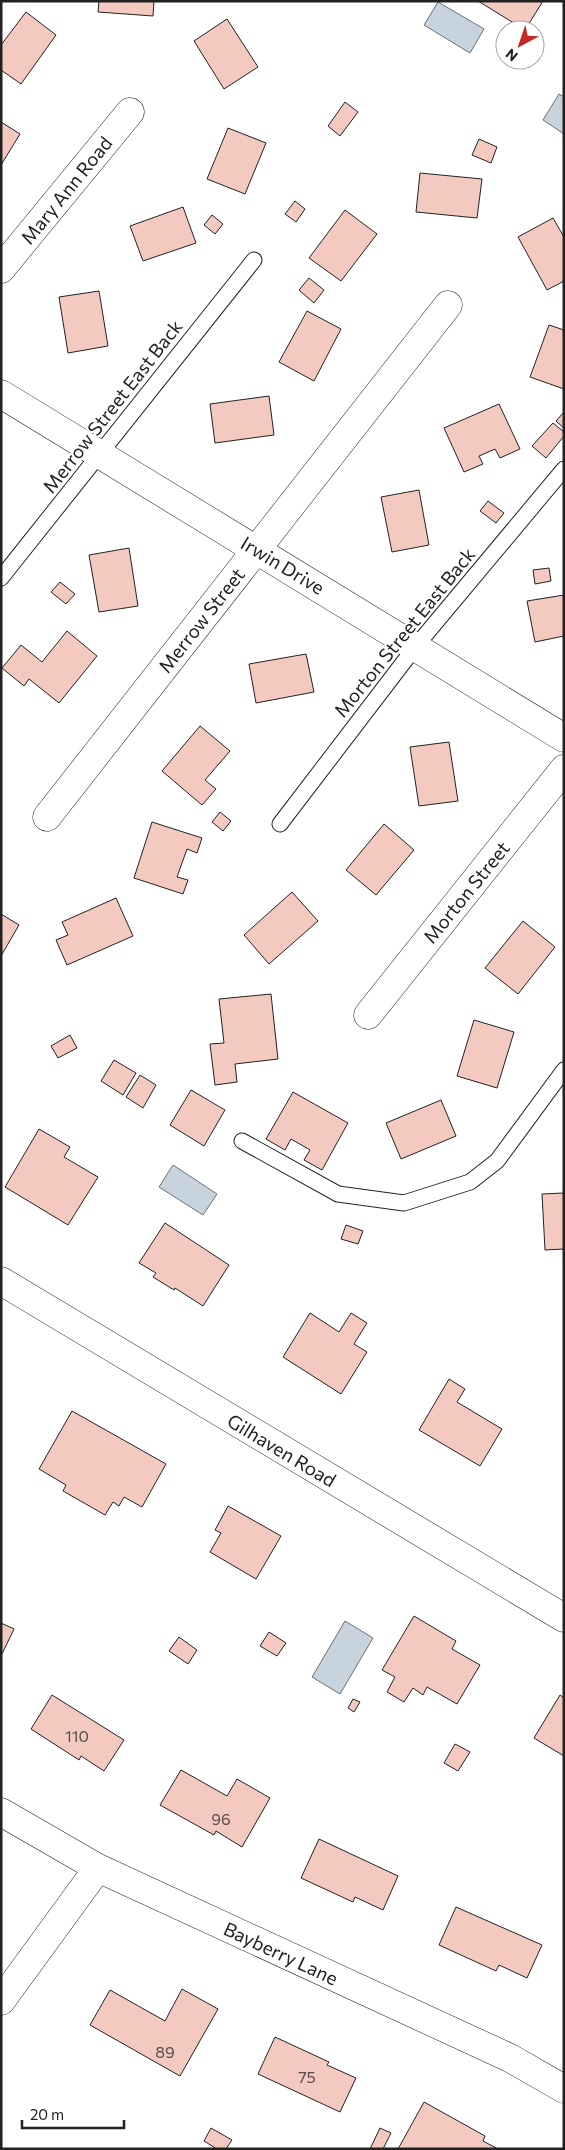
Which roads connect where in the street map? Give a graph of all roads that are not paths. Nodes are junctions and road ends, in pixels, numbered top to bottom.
1 (130, 112) dead end
2 (254, 260) dead end
3 (1, 269) edge
4 (448, 305) dead end
5 (1, 394) edge
6 (99, 454) junction
7 (564, 469) edge
8 (256, 550) junction
9 (1, 578) edge
10 (416, 646) junction
11 (564, 738) edge
12 (564, 769) edge
13 (47, 817) dead end
14 (280, 824) dead end
15 (368, 1015) dead end
16 (564, 1070) edge
17 (242, 1141) dead end
18 (1, 1281) edge
19 (564, 1618) edge
20 (1, 1812) edge
21 (98, 1868) junction
22 (1, 2001) edge
23 (564, 2089) edge

1 - 3 street, Mary Ann Road
2 - 6 lane, Merrow Street East Back
4 - 8 street, Merrow Street
5 - 6 street, Irwin Drive
6 - 8 street, Irwin Drive
6 - 9 lane, Merrow Street East Back
7 - 10 lane, Morton Street East Back
8 - 10 street, Irwin Drive
8 - 13 street, Merrow Street
10 - 11 street, Irwin Drive
10 - 14 lane, Morton Street East Back
12 - 15 street, Morton Street
16 - 17 lane
18 - 19 street, Gilhaven Road
20 - 21 street, Bayberry Lane
21 - 22 street
21 - 23 street, Bayberry Lane

